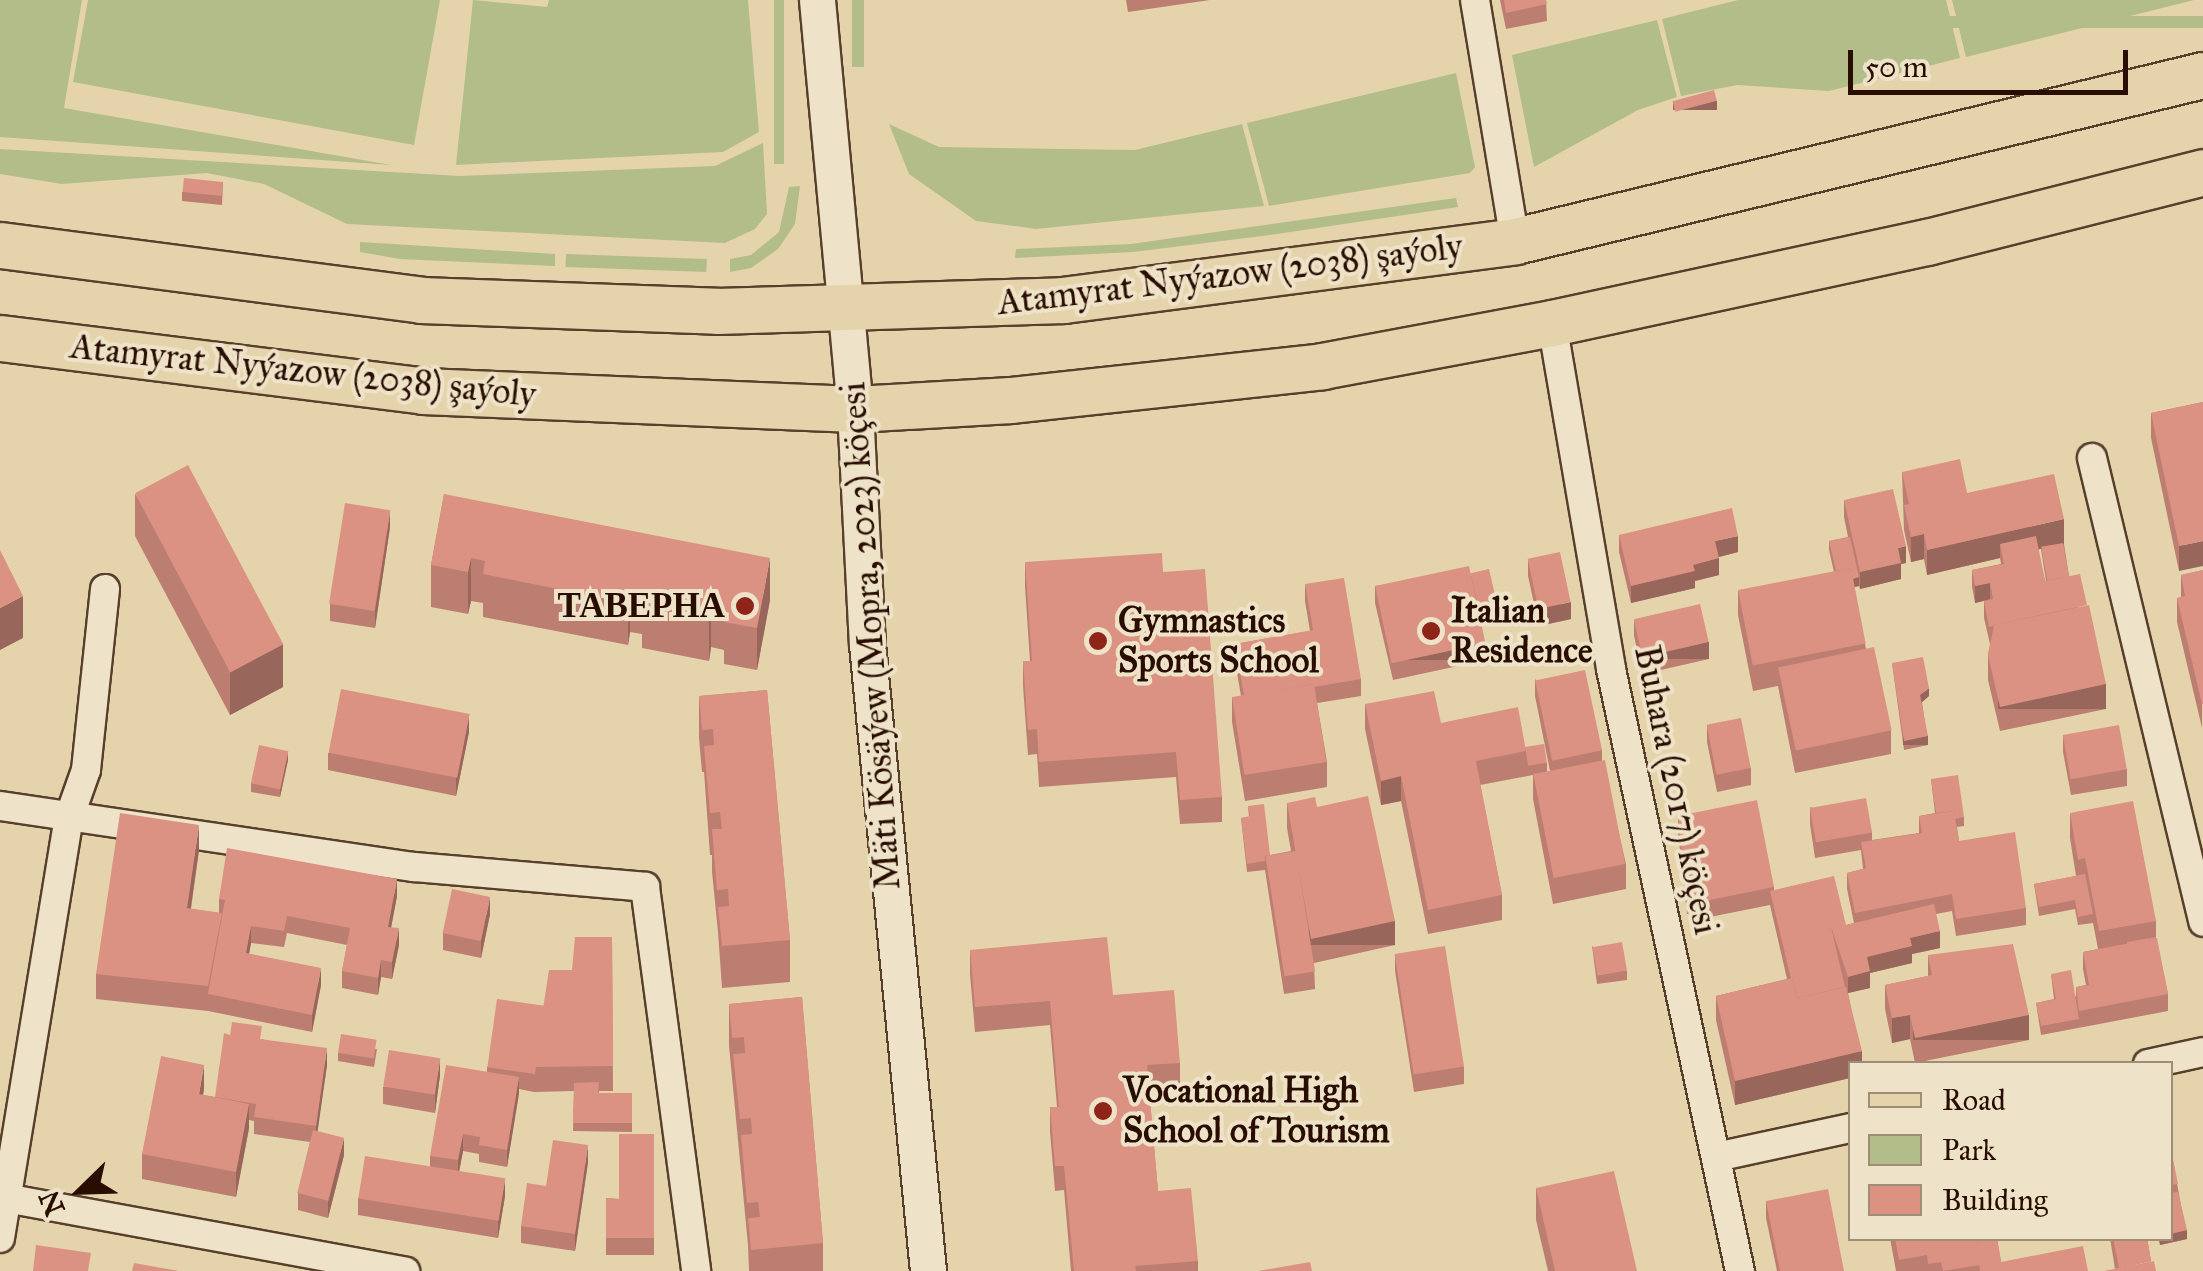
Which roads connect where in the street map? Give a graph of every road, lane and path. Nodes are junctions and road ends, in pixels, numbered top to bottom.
1 (817, 0) edge
2 (1474, 0) edge
3 (2203, 75) edge
4 (2203, 172) edge
5 (1515, 241) junction
6 (0, 246) edge
7 (846, 306) junction
8 (1552, 322) junction
9 (0, 338) edge
10 (855, 409) junction
11 (2092, 458) dead end
12 (105, 589) dead end
13 (0, 806) edge
14 (69, 818) junction
15 (2203, 922) edge
16 (2203, 1052) edge
17 (2162, 1061) edge
18 (1848, 1128) edge
19 (1716, 1157) junction
20 (4, 1198) edge
21 (0, 1238) edge
22 (406, 1271) edge
23 (696, 1271) edge
24 (928, 1271) edge
25 (1740, 1271) edge

1 - 7 street, Mäti Kösäýew (Mopra, 2023) köçesi
2 - 5 street
3 - 5 main road, Atamyrat Nyýazow (2038) şaýoly
4 - 8 main road, Atamyrat Nyýazow (2038) şaýoly
5 - 7 main road, Atamyrat Nyýazow (2038) şaýoly
6 - 7 main road, Atamyrat Nyýazow (2038) şaýoly
7 - 10 street, Mäti Kösäýew (Mopra, 2023) köçesi
8 - 10 main road, Atamyrat Nyýazow (2038) şaýoly
8 - 19 street, Buhara (2017) köçesi
9 - 10 main road, Atamyrat Nyýazow (2038) şaýoly
10 - 24 street, Mäti Kösäýew (Mopra, 2023) köçesi
11 - 15 street
12 - 14 street
13 - 14 street
14 - 20 street
14 - 23 street
16 - 17 street
18 - 19 street
19 - 25 street, Buhara (2017) köçesi
20 - 21 street
20 - 22 street

